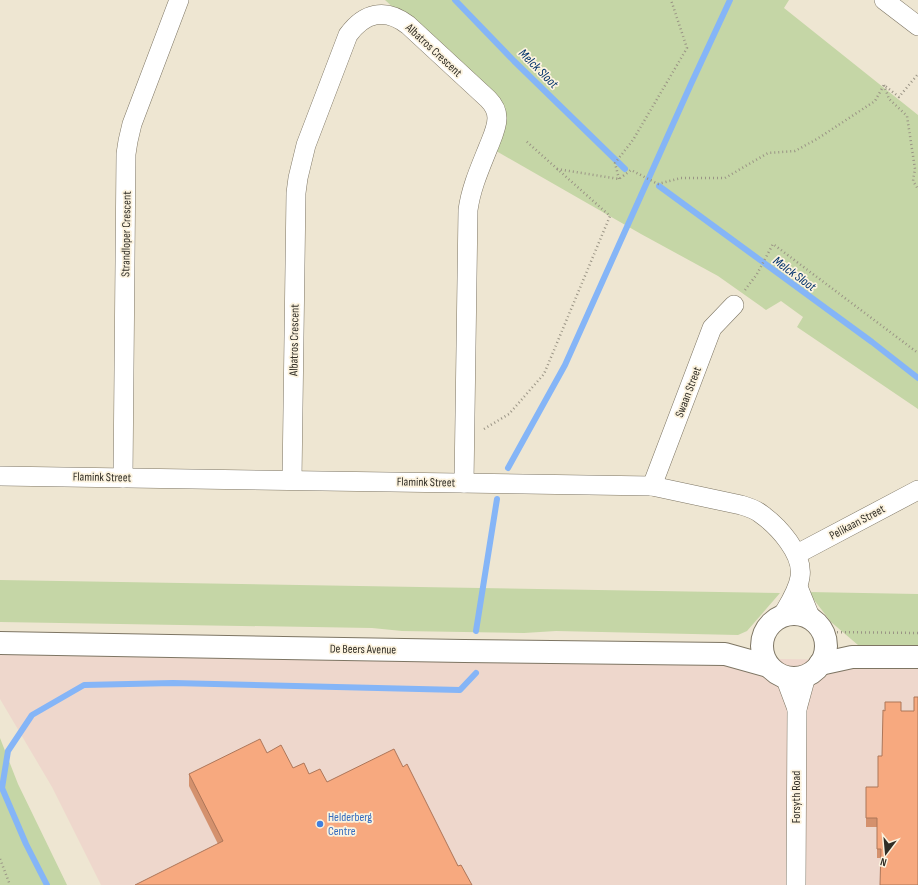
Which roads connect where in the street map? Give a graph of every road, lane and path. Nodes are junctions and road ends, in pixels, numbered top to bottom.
1 (179, 0) edge
2 (671, 0) edge
3 (884, 0) edge
4 (918, 26) edge
5 (918, 74) edge
6 (884, 85) junction
7 (526, 141) dead end
8 (557, 169) junction
9 (619, 179) junction
10 (918, 189) edge
11 (734, 305) joint
12 (918, 353) edge
13 (465, 434) junction
14 (0, 476) edge
15 (123, 478) junction
16 (292, 480) junction
17 (464, 483) junction
18 (652, 486) junction
19 (918, 490) edge
20 (797, 554) junction
21 (798, 586) junction
22 (782, 616) junction
23 (918, 633) edge
24 (763, 638) junction
25 (0, 642) edge
26 (725, 654) junction
27 (805, 654) junction
28 (918, 657) edge
29 (0, 859) edge
30 (10, 885) edge
31 (796, 885) edge

1 - 15 street, Strandloper Crescent
2 - 9 path
3 - 4 street
5 - 6 path
6 - 9 path
6 - 10 path
7 - 8 path
8 - 9 path
8 - 13 path
11 - 12 path
11 - 18 street, Swaan Street
13 - 16 street, Albatros Crescent
13 - 17 street, Albatros Crescent
14 - 15 street, Flamink Street
15 - 16 street, Flamink Street
16 - 17 street, Flamink Street
17 - 18 street, Flamink Street
18 - 20 street, Flamink Street
19 - 20 street, Pelikaan Street
20 - 21 street, Flamink Street
21 - 22 street, Flamink Street
21 - 27 street, Flamink Street
22 - 24 street
22 - 27 street
23 - 27 path
24 - 26 street, De Beers Avenue
24 - 27 street
25 - 26 street, De Beers Avenue
26 - 27 street, De Beers Avenue
27 - 28 street, De Beers Avenue
27 - 31 street, Forsyth Road
29 - 30 path

